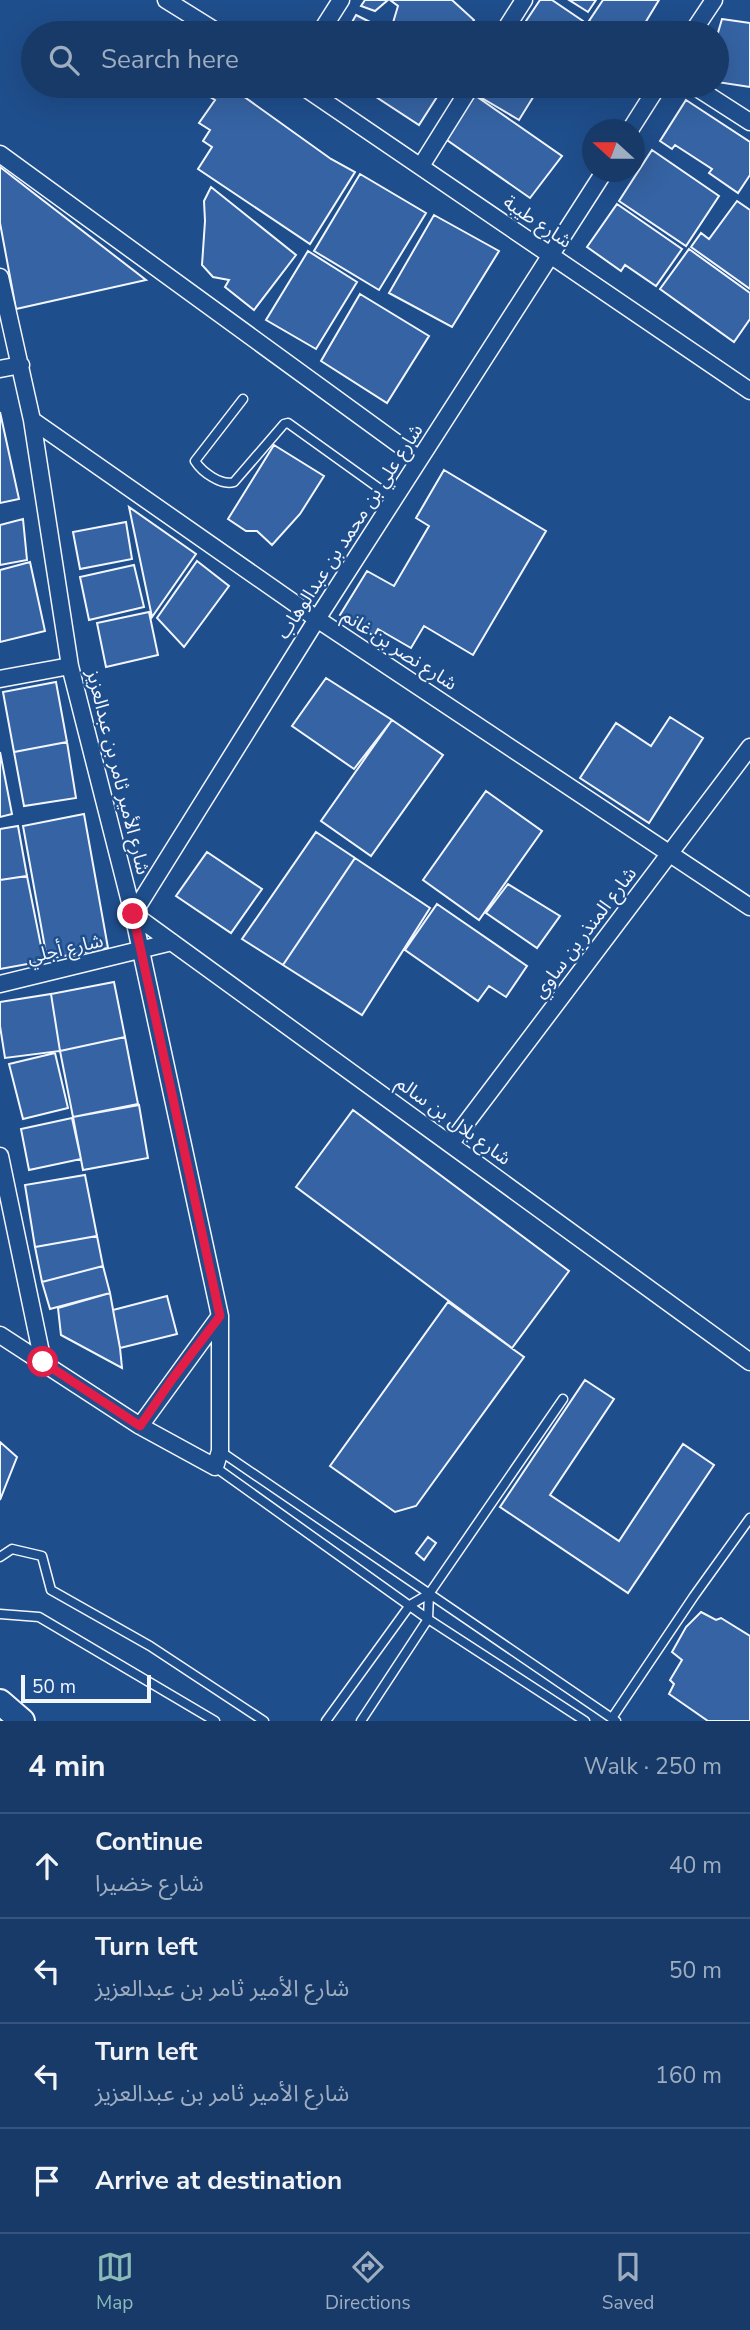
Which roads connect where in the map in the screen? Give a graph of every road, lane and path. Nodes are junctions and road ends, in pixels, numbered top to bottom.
1 (166, 0) edge
2 (341, 0) edge
3 (524, 0) edge
4 (714, 0) edge
5 (200, 21) edge
6 (328, 21) edge
7 (511, 21) edge
8 (700, 21) edge
9 (320, 98) edge
10 (464, 98) edge
11 (650, 98) edge
12 (713, 98) edge
13 (637, 119) edge
14 (750, 122) edge
15 (0, 155) edge
16 (421, 166) junction
17 (597, 182) edge
18 (550, 255) junction
19 (0, 278) edge
20 (21, 365) junction
21 (0, 369) edge
22 (750, 391) edge
23 (243, 399) dead end
24 (32, 420) junction
25 (419, 459) junction
26 (394, 499) junction
27 (317, 619) junction
28 (71, 666) junction
29 (0, 679) edge
30 (750, 747) edge
31 (670, 853) junction
32 (750, 907) edge
33 (133, 914) junction
34 (172, 942) junction
35 (140, 952) junction
36 (0, 984) edge
37 (451, 1143) junction
38 (0, 1156) edge
39 (220, 1316) junction
40 (0, 1335) edge
41 (43, 1362) junction
42 (750, 1362) edge
43 (563, 1399) dead end
44 (140, 1426) junction
45 (218, 1459) junction
46 (750, 1518) edge
47 (0, 1557) edge
48 (429, 1594) junction
49 (410, 1605) junction
50 (0, 1615) edge
51 (428, 1619) junction
52 (0, 1702) edge
53 (614, 1719) edge
54 (22, 1721) edge
55 (215, 1721) edge
56 (264, 1721) edge
57 (326, 1721) edge
58 (361, 1721) edge
59 (585, 1721) edge

1 - 5 street
2 - 6 street
3 - 7 street
4 - 8 street
9 - 16 street, شارع طيبة
10 - 16 street
11 - 13 street
12 - 14 street
15 - 25 street
16 - 18 street, شارع طيبة
17 - 18 street, شارع علي بن محمد بن عبدالوهاب
18 - 22 street, شارع طيبة
18 - 25 street, شارع علي بن محمد بن عبدالوهاب
19 - 20 street, شارع الأمير ثامر بن عبدالعزيز
20 - 21 street
20 - 24 street, شارع الأمير ثامر بن عبدالعزيز
23 - 26 lane
24 - 27 street, شارع نصر بن غانم
24 - 28 street, شارع الأمير ثامر بن عبدالعزيز
25 - 26 street, شارع علي بن محمد بن عبدالوهاب
26 - 27 street, شارع علي بن محمد بن عبدالوهاب
27 - 31 street, شارع نصر بن غانم
27 - 33 street, شارع علي بن محمد بن عبدالوهاب
28 - 29 street
28 - 33 street, شارع الأمير ثامر بن عبدالعزيز
30 - 31 street, شارع المنذر بن ساوي
31 - 32 street, شارع نصر بن غانم
31 - 37 street, شارع المنذر بن ساوي
33 - 34 street, شارع بلال بن سالم
33 - 35 street, شارع الأمير ثامر بن عبدالعزيز
34 - 35 street, شارع أجلي
34 - 37 street, شارع بلال بن سالم
35 - 36 street, شارع أجلي
35 - 39 street, شارع الأمير ثامر بن عبدالعزيز
37 - 42 street, شارع بلال بن سالم
38 - 41 street
39 - 44 street
39 - 45 street, شارع الأمير ثامر بن عبدالعزيز
40 - 41 street
41 - 44 street
43 - 48 lane
44 - 45 street
45 - 48 lane
45 - 49 lane
46 - 53 lane
47 - 56 lane
48 - 49 lane
48 - 51 lane
48 - 53 lane
49 - 51 lane
49 - 57 lane
50 - 55 lane
51 - 58 lane
51 - 59 lane
52 - 54 main road

